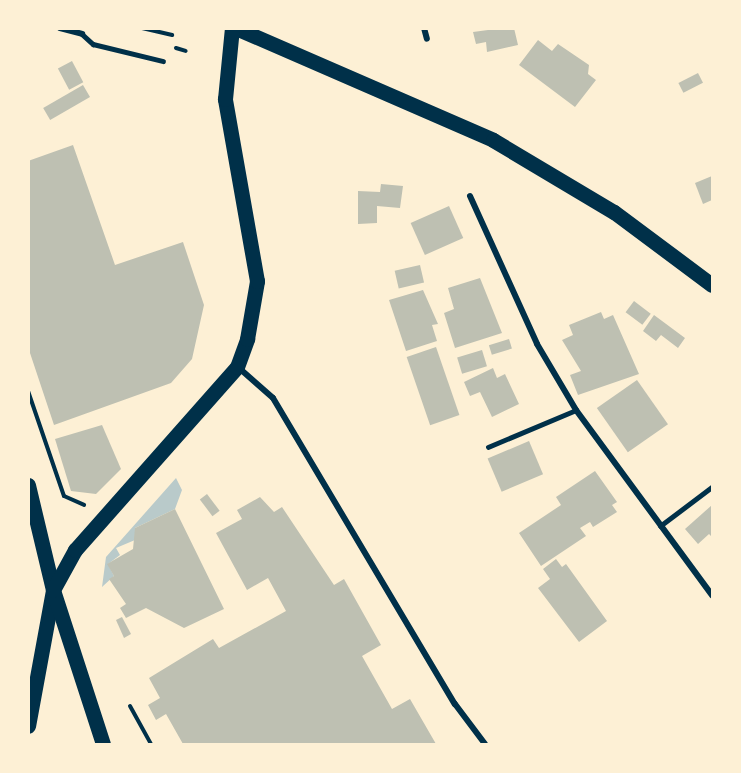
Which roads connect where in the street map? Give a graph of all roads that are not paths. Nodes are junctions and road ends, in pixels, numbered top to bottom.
1 (60, 28) edge
2 (232, 28) edge
3 (237, 28) edge
4 (424, 28) edge
5 (82, 34) joint
6 (427, 39) dead end
7 (163, 61) dead end
8 (470, 196) dead end
9 (712, 285) edge
10 (237, 367) junction
11 (576, 410) junction
12 (488, 447) dead end
13 (28, 485) edge
14 (712, 487) edge
15 (660, 526) junction
16 (53, 590) junction
17 (712, 595) edge
18 (28, 726) edge
19 (103, 744) edge
20 (485, 744) edge

1 - 5 street
2 - 10 main road
3 - 9 main road
4 - 6 street
5 - 7 lane
8 - 11 street
10 - 16 main road
10 - 20 street
11 - 12 lane
11 - 15 street
13 - 16 main road
14 - 15 lane
15 - 17 street
16 - 18 main road
16 - 19 main road

